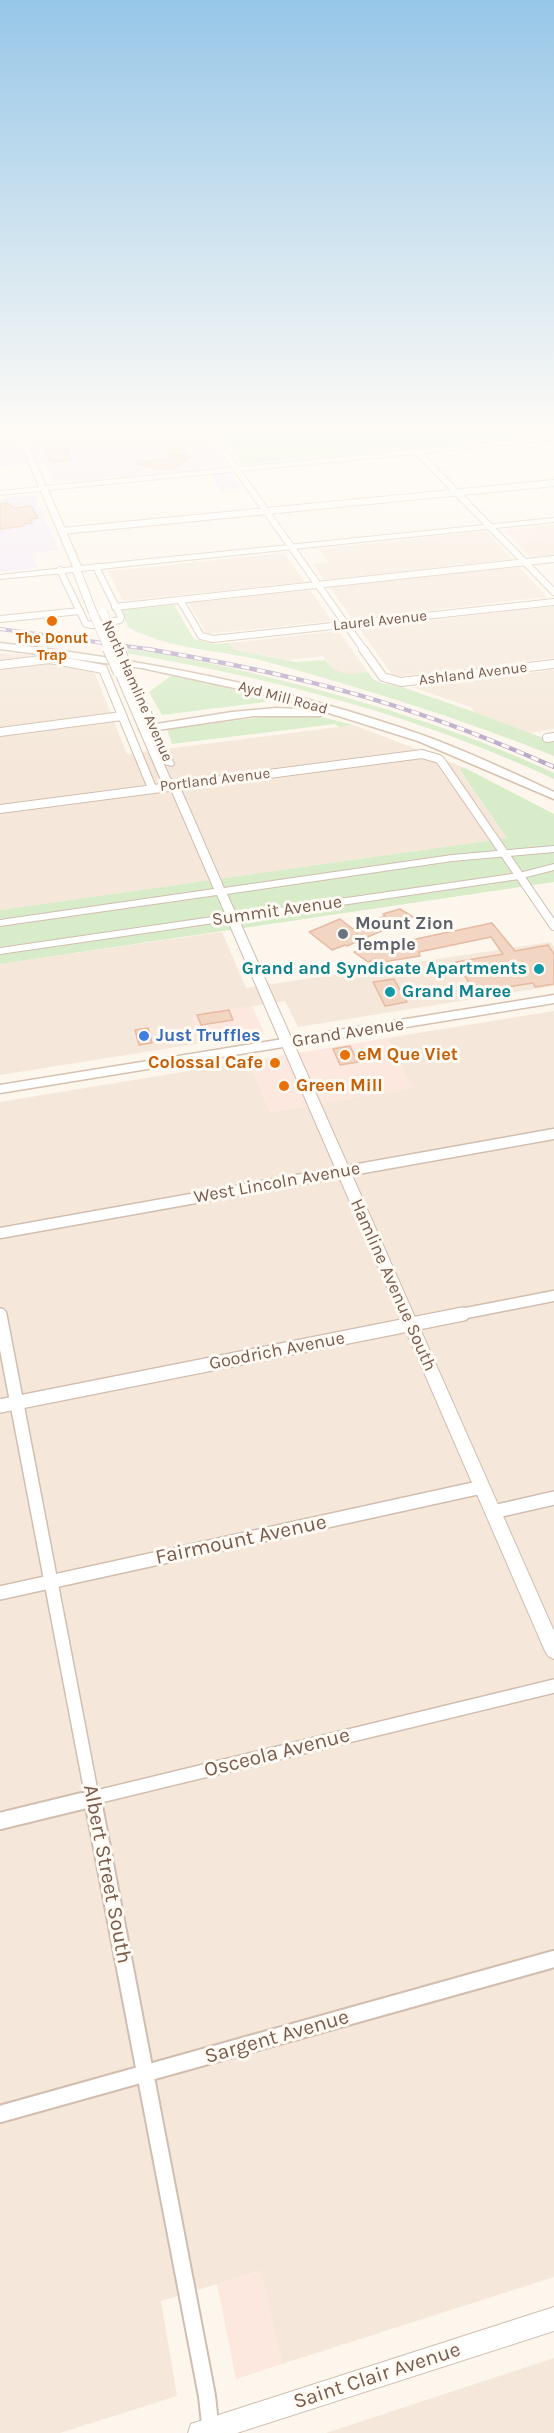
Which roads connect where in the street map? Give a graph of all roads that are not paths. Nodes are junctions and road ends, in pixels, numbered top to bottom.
1 (66, 540) edge
2 (286, 540) edge
3 (363, 540) edge
4 (505, 540) edge
5 (292, 547) junction
6 (554, 559) edge
7 (526, 562) junction
8 (96, 567) junction
9 (78, 568) junction
10 (60, 570) junction
11 (0, 577) edge
12 (319, 585) junction
13 (554, 592) edge
14 (180, 600) junction
15 (554, 602) edge
16 (115, 607) junction
17 (80, 611) junction
18 (0, 619) edge
19 (347, 625) junction
20 (0, 644) edge
21 (0, 664) edge
22 (554, 664) edge
23 (312, 702) junction
24 (259, 714) junction
25 (122, 716) junction
26 (147, 725) junction
27 (0, 732) edge
28 (409, 735) junction
29 (174, 785) junction
30 (152, 788) junction
31 (554, 788) edge
32 (554, 795) edge
33 (0, 809) edge
34 (554, 849) edge
35 (503, 852) junction
36 (554, 867) edge
37 (519, 876) junction
38 (221, 892) junction
39 (232, 917) junction
40 (0, 923) edge
41 (554, 926) edge
42 (0, 951) edge
43 (554, 999) edge
44 (286, 1043) junction
45 (0, 1089) edge
46 (554, 1134) edge
47 (343, 1172) junction
48 (0, 1233) edge
49 (554, 1296) edge
50 (0, 1315) edge
51 (410, 1324) junction
52 (17, 1402) junction
53 (0, 1406) edge
54 (482, 1487) junction
55 (554, 1498) edge
56 (493, 1512) junction
57 (51, 1582) junction
58 (0, 1593) edge
59 (554, 1651) edge
60 (554, 1686) edge
61 (93, 1799) junction
62 (0, 1821) edge
63 (554, 1959) edge
64 (145, 2073) junction
65 (0, 2114) edge
66 (554, 2319) edge
67 (207, 2432) edge

1 - 9 street, North Hamline Avenue
2 - 5 street
3 - 5 street
4 - 7 street
5 - 8 street
5 - 12 street
6 - 7 street
7 - 12 street
7 - 13 street
8 - 9 street
8 - 16 street
9 - 10 street
9 - 26 street, North Hamline Avenue, bridge
10 - 11 street
10 - 17 street
12 - 14 street
12 - 19 street
14 - 16 street
14 - 19 street, Laurel Avenue
15 - 19 street, Laurel Avenue
16 - 17 street
17 - 18 street
19 - 22 street, Ashland Avenue
20 - 23 main road, Ayd Mill Road
20 - 23 main road, Ayd Mill Road
21 - 25 street, North Hamline Avenue
23 - 24 main road
23 - 26 main road
23 - 28 main road, Ayd Mill Road
23 - 31 main road, Ayd Mill Road
24 - 26 main road
24 - 28 main road
25 - 27 street
25 - 30 street, North Hamline Avenue
26 - 29 street, North Hamline Avenue
28 - 32 main road, Ayd Mill Road
29 - 30 street, Portland Avenue
29 - 35 street, Portland Avenue
29 - 38 street, North Hamline Avenue
30 - 33 street, Portland Avenue
34 - 35 street, Summit Avenue
35 - 37 street
35 - 38 street, Summit Avenue
36 - 37 street, Summit Avenue
37 - 39 street, Summit Avenue
37 - 41 street
38 - 39 street, North Hamline Avenue
38 - 40 street, Summit Avenue
39 - 42 street, Summit Avenue
39 - 44 street, Hamline Avenue South
43 - 44 main road, Grand Avenue
44 - 45 main road, Grand Avenue
44 - 47 street, Hamline Avenue South
46 - 47 street, West Lincoln Avenue
47 - 48 street, West Lincoln Avenue
47 - 51 street, Hamline Avenue South
49 - 51 street, Goodrich Avenue
50 - 52 street, Albert Street South
51 - 52 street, Goodrich Avenue
51 - 54 street, Hamline Avenue South
52 - 53 street, Goodrich Avenue
52 - 57 street, Albert Street South
54 - 56 street, Hamline Avenue South
54 - 57 street, Fairmount Avenue
55 - 56 street
56 - 59 street, Hamline Avenue South
57 - 58 street, Fairmount Avenue
57 - 61 street, Albert Street South
60 - 61 street, Osceola Avenue
61 - 62 street, Osceola Avenue
61 - 64 street, Albert Street South
63 - 64 street, Sargent Avenue
64 - 65 street, Sargent Avenue
64 - 67 street, Albert Street South
66 - 67 street, Saint Clair Avenue

